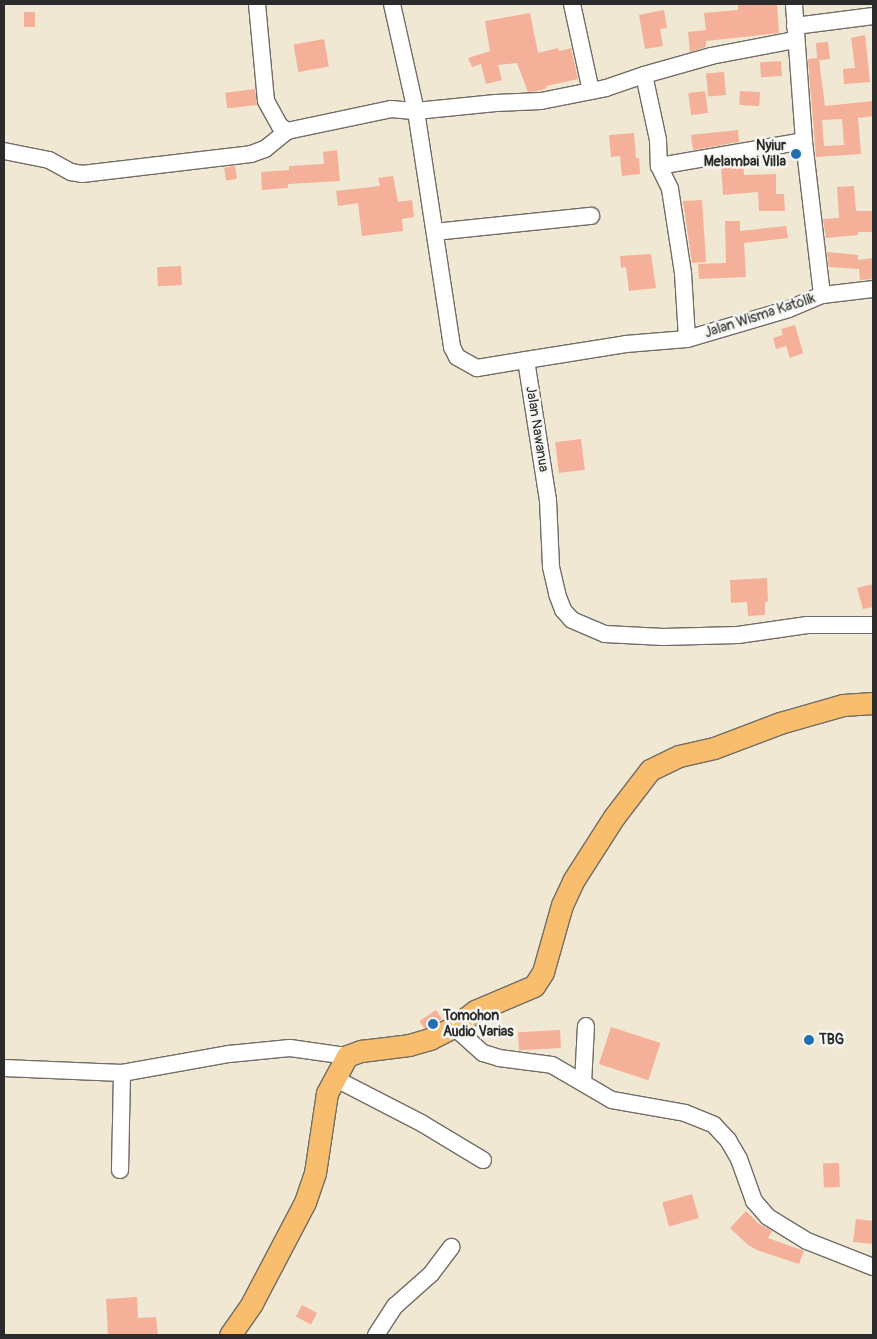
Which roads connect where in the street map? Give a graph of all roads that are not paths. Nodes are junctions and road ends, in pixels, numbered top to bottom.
1 (257, 4) edge
2 (392, 4) edge
3 (572, 4) edge
4 (794, 4) edge
5 (873, 16) edge
6 (795, 33) junction
7 (644, 75) junction
8 (591, 91) junction
9 (416, 111) junction
10 (286, 131) junction
11 (804, 141) junction
12 (4, 151) edge
13 (658, 166) junction
14 (591, 216) dead end
15 (435, 232) junction
16 (873, 289) edge
17 (822, 295) junction
18 (687, 339) junction
19 (526, 360) junction
20 (873, 625) edge
21 (873, 702) edge
22 (586, 1026) dead end
23 (454, 1027) junction
24 (347, 1056) junction
25 (4, 1068) edge
26 (122, 1073) junction
27 (336, 1079) junction
28 (583, 1083) junction
29 (484, 1160) dead end
30 (120, 1170) dead end
31 (451, 1247) dead end
32 (873, 1267) edge
33 (230, 1335) edge
34 (376, 1335) edge

1 - 10 street
2 - 9 street
3 - 8 street
4 - 6 street, Jalan Wisma Katolik
5 - 6 street
6 - 7 street
6 - 11 street, Jalan Wisma Katolik
7 - 8 street
7 - 13 street
8 - 9 street
9 - 10 street
9 - 15 street
10 - 12 street
11 - 13 street
11 - 17 street, Jalan Wisma Katolik
13 - 18 street
14 - 15 street
15 - 19 street
16 - 17 street
17 - 18 street, Jalan Wisma Katolik
18 - 19 street, Jalan Wisma Katolik
19 - 20 street, Jalan Nawanua
21 - 23 main road
22 - 28 street
23 - 24 main road
23 - 28 street
24 - 26 street
24 - 27 main road
25 - 26 street
26 - 30 street
27 - 29 street
27 - 33 main road
28 - 32 street
31 - 34 street

